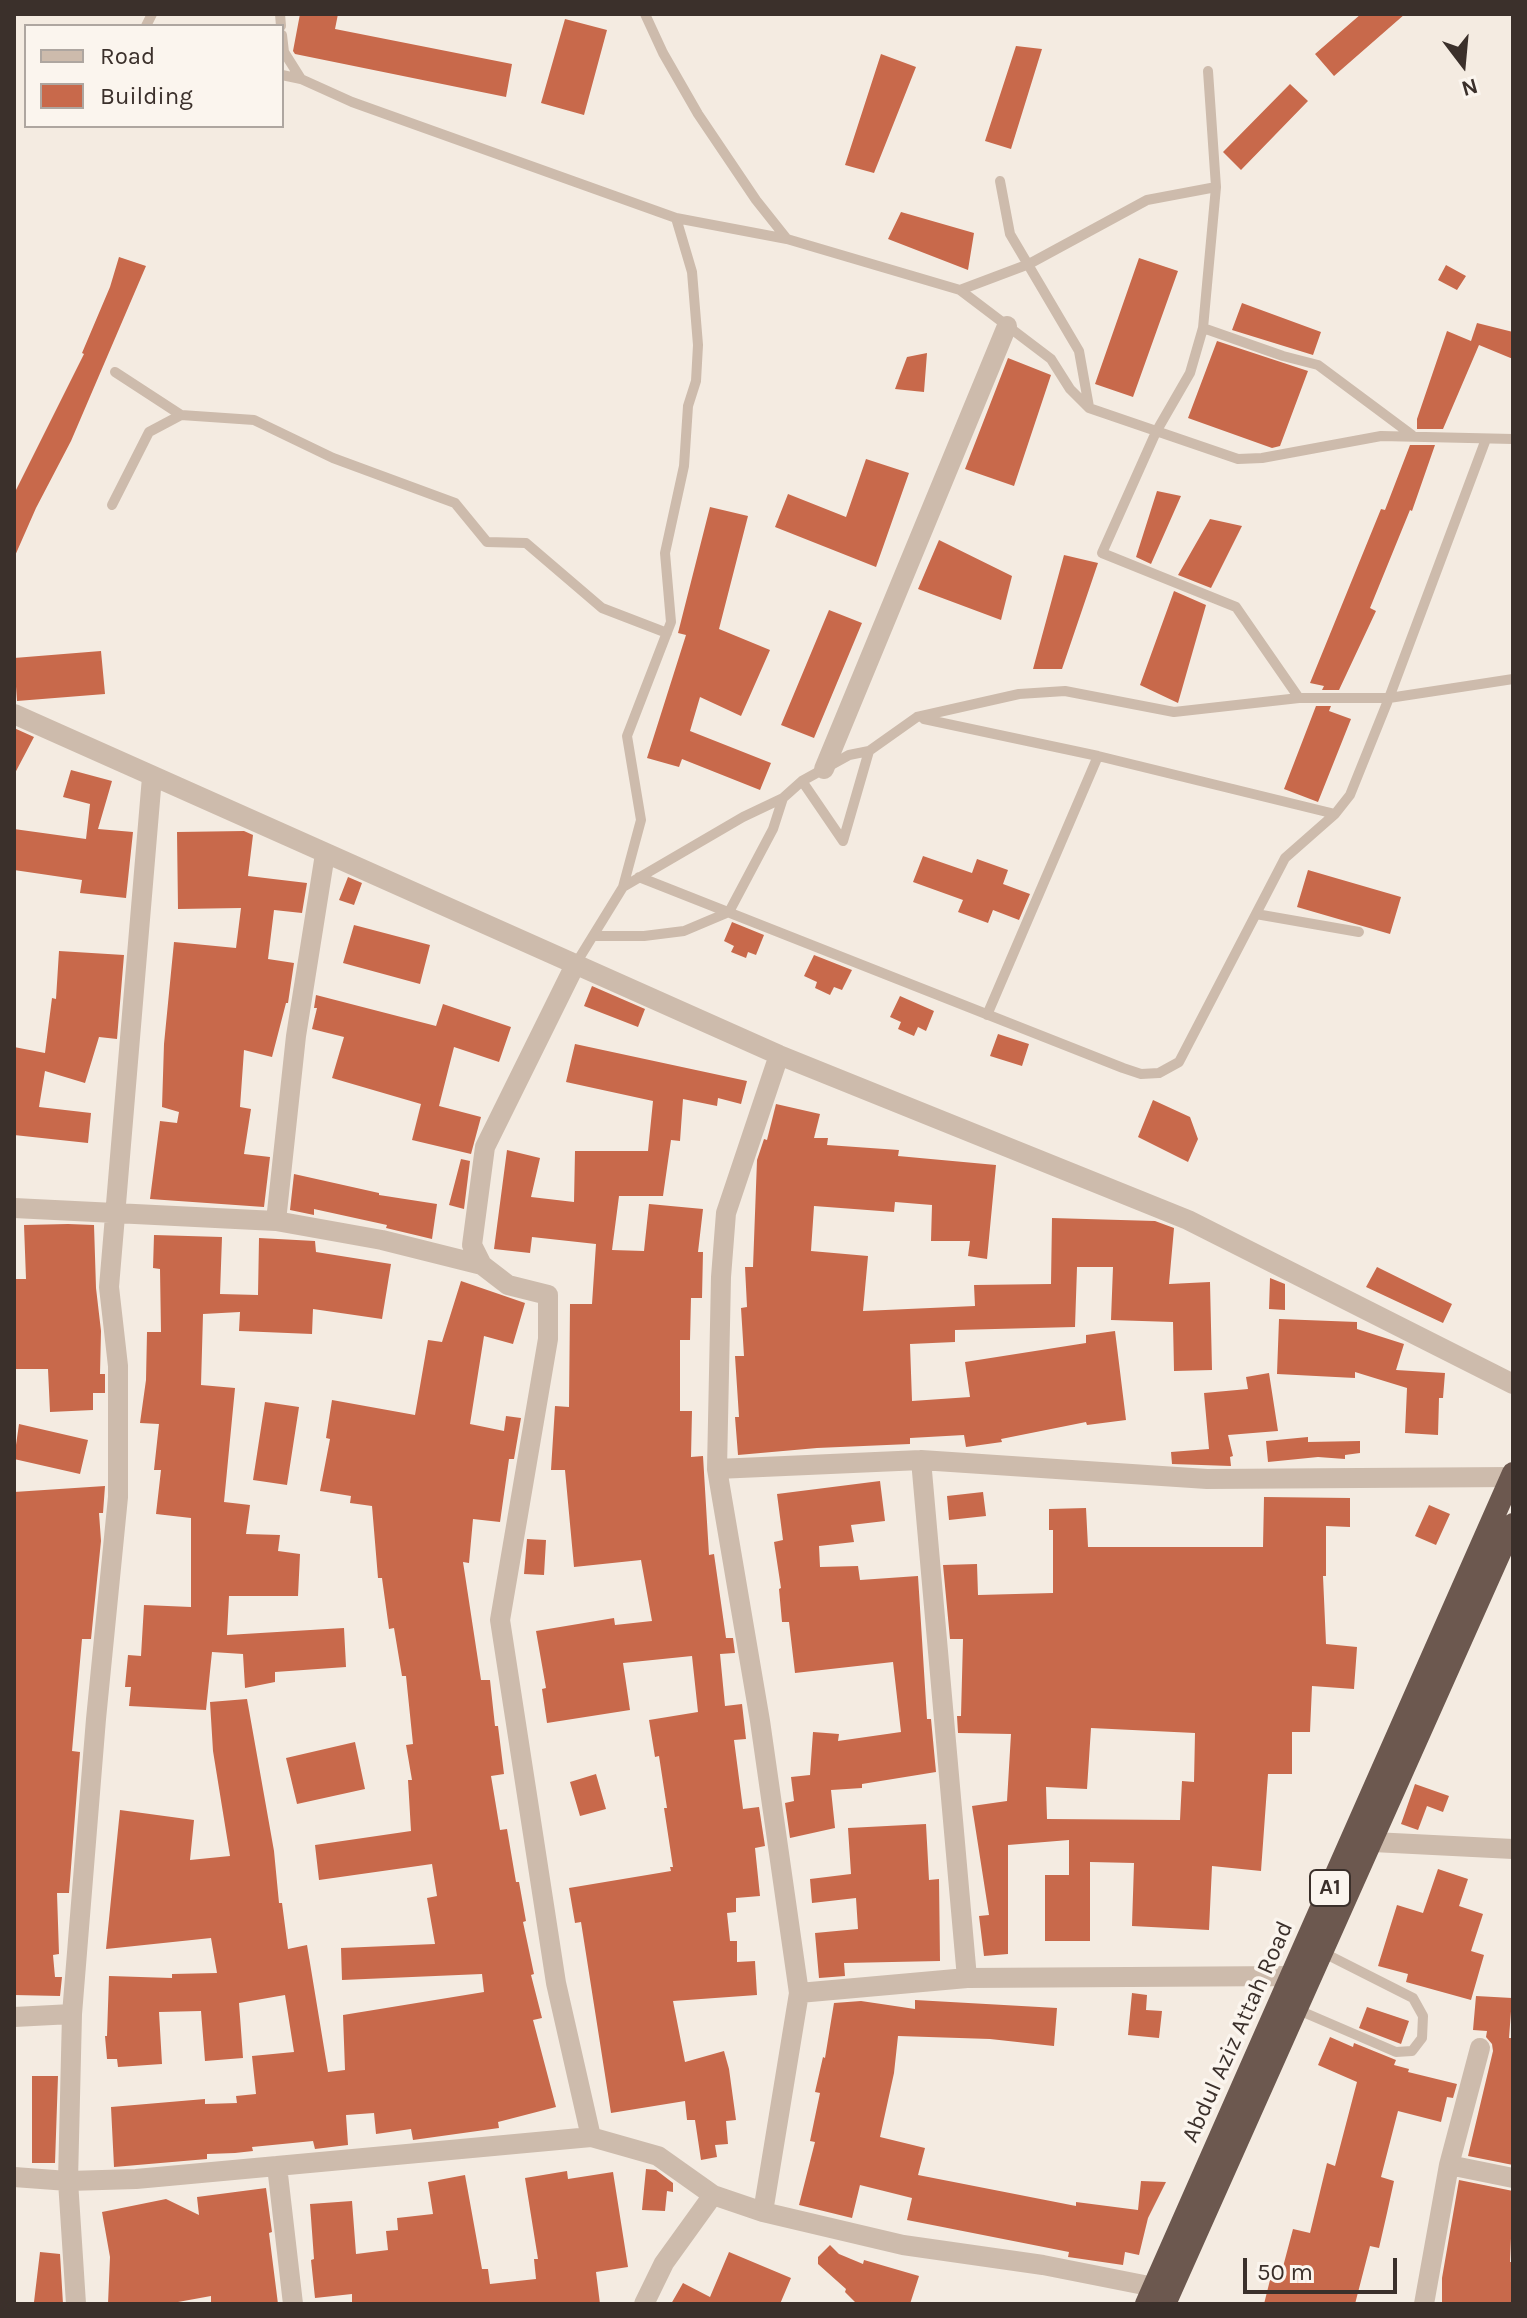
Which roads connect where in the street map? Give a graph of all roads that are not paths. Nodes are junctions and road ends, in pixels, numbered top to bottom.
1 (645, 14) edge
2 (284, 52) edge
3 (1208, 71) dead end
4 (284, 75) edge
5 (301, 79) junction
6 (1000, 181) dead end
7 (1216, 187) junction
8 (676, 218) junction
9 (787, 239) junction
10 (1029, 264) junction
11 (960, 290) junction
12 (1007, 326) junction
13 (1203, 328) junction
14 (115, 372) dead end
15 (1089, 408) junction
16 (181, 415) junction
17 (1156, 432) junction
18 (1414, 437) junction
19 (1486, 439) junction
20 (1513, 439) edge
21 (112, 505) dead end
22 (667, 633) junction
23 (1513, 679) edge
24 (1299, 698) junction
25 (1389, 698) junction
26 (14, 714) edge
27 (917, 717) junction
28 (869, 751) junction
29 (1098, 756) junction
30 (824, 769) junction
31 (152, 777) junction
32 (802, 781) junction
33 (783, 798) junction
34 (1335, 814) junction
35 (325, 854) junction
36 (639, 877) junction
37 (623, 887) junction
38 (729, 912) junction
39 (1256, 914) junction
40 (1359, 932) dead end
41 (593, 936) junction
42 (575, 965) junction
43 (987, 1015) junction
44 (779, 1055) junction
45 (14, 1208) edge
46 (115, 1213) junction
47 (276, 1221) junction
48 (482, 1265) junction
49 (1513, 1384) edge
50 (921, 1460) junction
51 (717, 1469) junction
52 (1512, 1476) edge
53 (1513, 1524) edge
54 (1373, 1842) junction
55 (1513, 1849) edge
56 (1322, 1952) junction
57 (967, 1978) junction
58 (1300, 1979) junction
59 (799, 1993) junction
60 (1296, 2009) junction
61 (72, 2014) junction
62 (14, 2017) edge
63 (1480, 2048) dead end
64 (591, 2137) junction
65 (1449, 2165) junction
66 (277, 2166) junction
67 (14, 2177) edge
68 (1513, 2178) edge
69 (68, 2181) junction
70 (713, 2195) junction
71 (763, 2212) junction
72 (1155, 2298) edge
73 (76, 2304) edge
74 (293, 2304) edge
75 (644, 2304) edge
76 (1424, 2304) edge

1 - 9 lane
2 - 5 lane
3 - 7 lane
4 - 5 lane
5 - 8 lane
6 - 10 lane
7 - 10 lane
7 - 13 lane
8 - 9 lane
8 - 22 lane
9 - 11 lane
10 - 11 lane
10 - 15 lane
11 - 12 lane
12 - 15 lane
12 - 30 street
13 - 17 lane
13 - 18 lane
14 - 16 lane
15 - 17 lane
16 - 21 lane
16 - 22 lane
17 - 18 lane
17 - 24 lane
18 - 19 lane
19 - 20 lane
19 - 25 lane
22 - 37 lane
23 - 25 lane
24 - 25 lane
24 - 27 lane
25 - 34 lane
26 - 31 street
27 - 28 lane
27 - 29 lane
28 - 30 lane
28 - 32 lane
29 - 34 lane
29 - 43 lane
30 - 32 lane
31 - 35 street
31 - 46 street
32 - 33 lane
33 - 36 lane
33 - 38 lane
34 - 39 lane
35 - 42 street
35 - 47 street
36 - 37 lane
36 - 38 lane
37 - 41 lane
38 - 41 lane
38 - 43 lane
39 - 40 lane
39 - 43 lane
41 - 42 lane
42 - 44 street
42 - 48 street
44 - 49 street
44 - 51 street
45 - 46 street
46 - 47 street
46 - 61 street
47 - 48 street
48 - 64 street
50 - 51 street
50 - 52 street
50 - 57 street
51 - 59 street
52 - 58 highway, Abdul Aziz Attah Road / A1
53 - 54 highway, Abdul Aziz Attah Road / A1
54 - 55 street
54 - 56 highway, Abdul Aziz Attah Road / A1
56 - 58 highway, Abdul Aziz Attah Road / A1
56 - 60 lane
57 - 58 street
57 - 59 street
58 - 60 highway, Abdul Aziz Attah Road / A1
58 - 72 highway, Abdul Aziz Attah Road / A1
59 - 71 street
60 - 72 highway, Abdul Aziz Attah Road / A1
61 - 62 street
61 - 69 street
63 - 65 street
64 - 66 street
64 - 70 street
65 - 68 street
65 - 76 street
66 - 69 street
66 - 74 street
67 - 69 street
69 - 73 street
70 - 71 street
70 - 75 street
71 - 72 street

